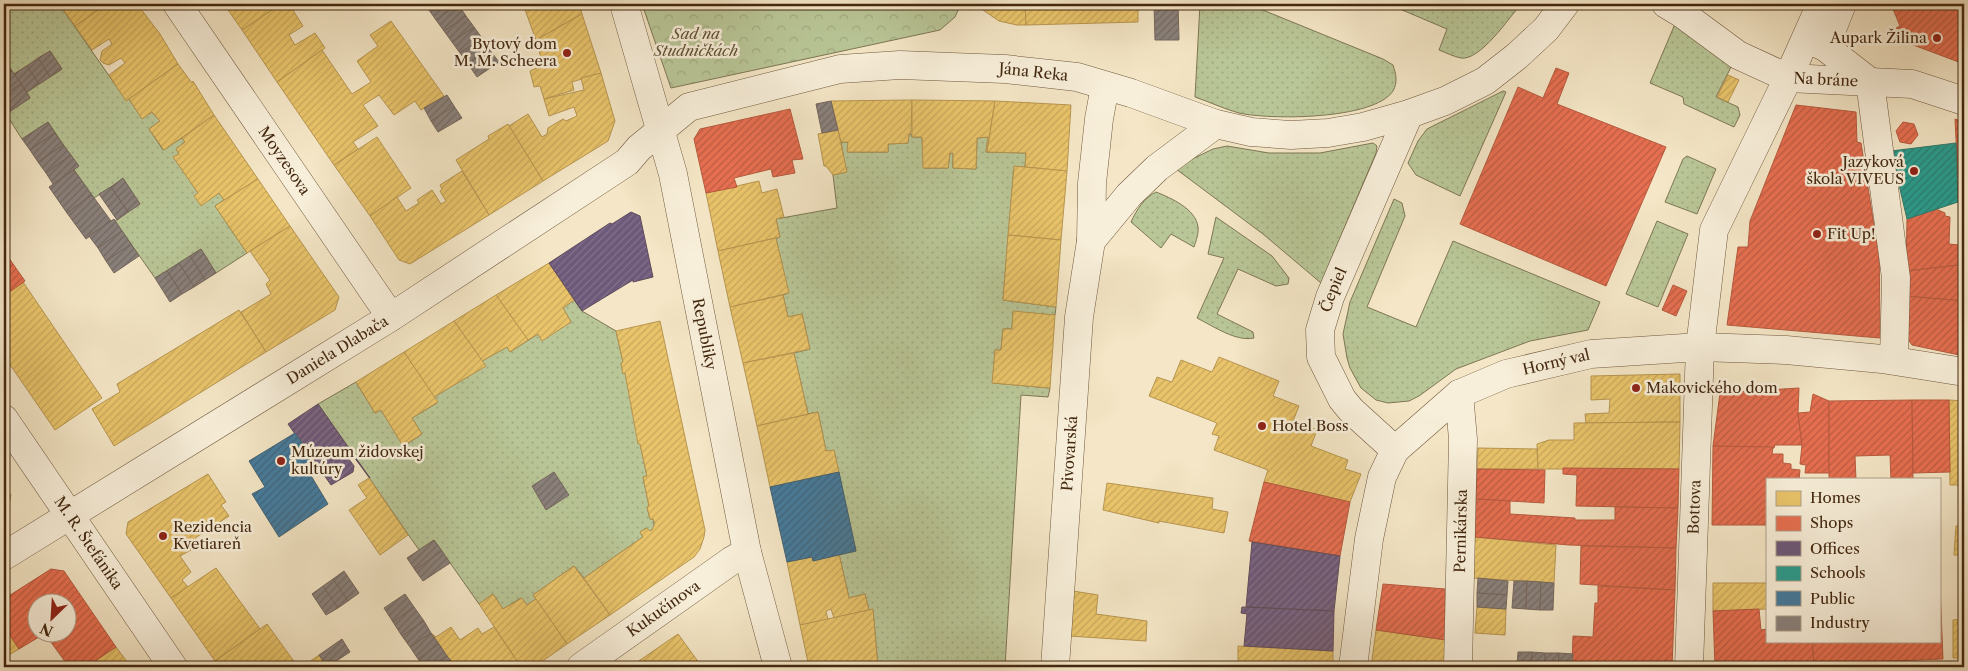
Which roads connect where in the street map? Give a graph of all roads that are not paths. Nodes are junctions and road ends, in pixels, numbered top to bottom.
1 (177, 4) edge
2 (624, 4) edge
3 (1565, 4) edge
4 (1666, 4) edge
5 (1821, 4) edge
6 (1842, 4) edge
7 (1816, 43) junction
8 (1788, 78) junction
9 (1870, 82) junction
10 (1105, 86) junction
11 (1964, 100) edge
12 (1409, 114) junction
13 (1216, 124) junction
14 (661, 129) junction
15 (1091, 241) junction
16 (391, 317) junction
17 (1700, 347) junction
18 (1894, 360) junction
19 (1964, 372) edge
20 (1459, 394) junction
21 (4, 419) edge
22 (1395, 450) junction
23 (70, 515) junction
24 (746, 552) junction
25 (4, 556) edge
26 (173, 667) edge
27 (581, 667) edge
28 (778, 667) edge
29 (1055, 667) edge
30 (1353, 667) edge
31 (1458, 667) edge
32 (1689, 667) edge

1 - 16 street, Moyzesova
2 - 14 street, Republiky
3 - 12 street, Jána Reka
4 - 8 street
5 - 7 street
6 - 7 street
7 - 8 street
7 - 9 street
8 - 9 street, Na bráne
8 - 17 street, Na bráne
9 - 11 street
9 - 18 street, Na bráne
10 - 13 street, Jána Reka
10 - 14 street, Jána Reka
10 - 15 street, Pivovarská
12 - 13 street, Jána Reka
12 - 22 street, Čepiel
13 - 15 street, Pivovarská
14 - 16 street, Daniela Dlabača
14 - 24 street, Republiky
15 - 29 street, Pivovarská
16 - 23 street, Daniela Dlabača
17 - 18 street, Horný val
17 - 20 street, Horný val
17 - 32 street, Bottova
18 - 19 street, Horný val
20 - 22 street, Horný val
20 - 31 street, Pernikárska
21 - 23 street, M. R. Štefánika
22 - 30 street, Horný val
23 - 25 street, Daniela Dlabača
23 - 26 street, M. R. Štefánika
24 - 27 street, Kukučínova
24 - 28 street, Republiky

